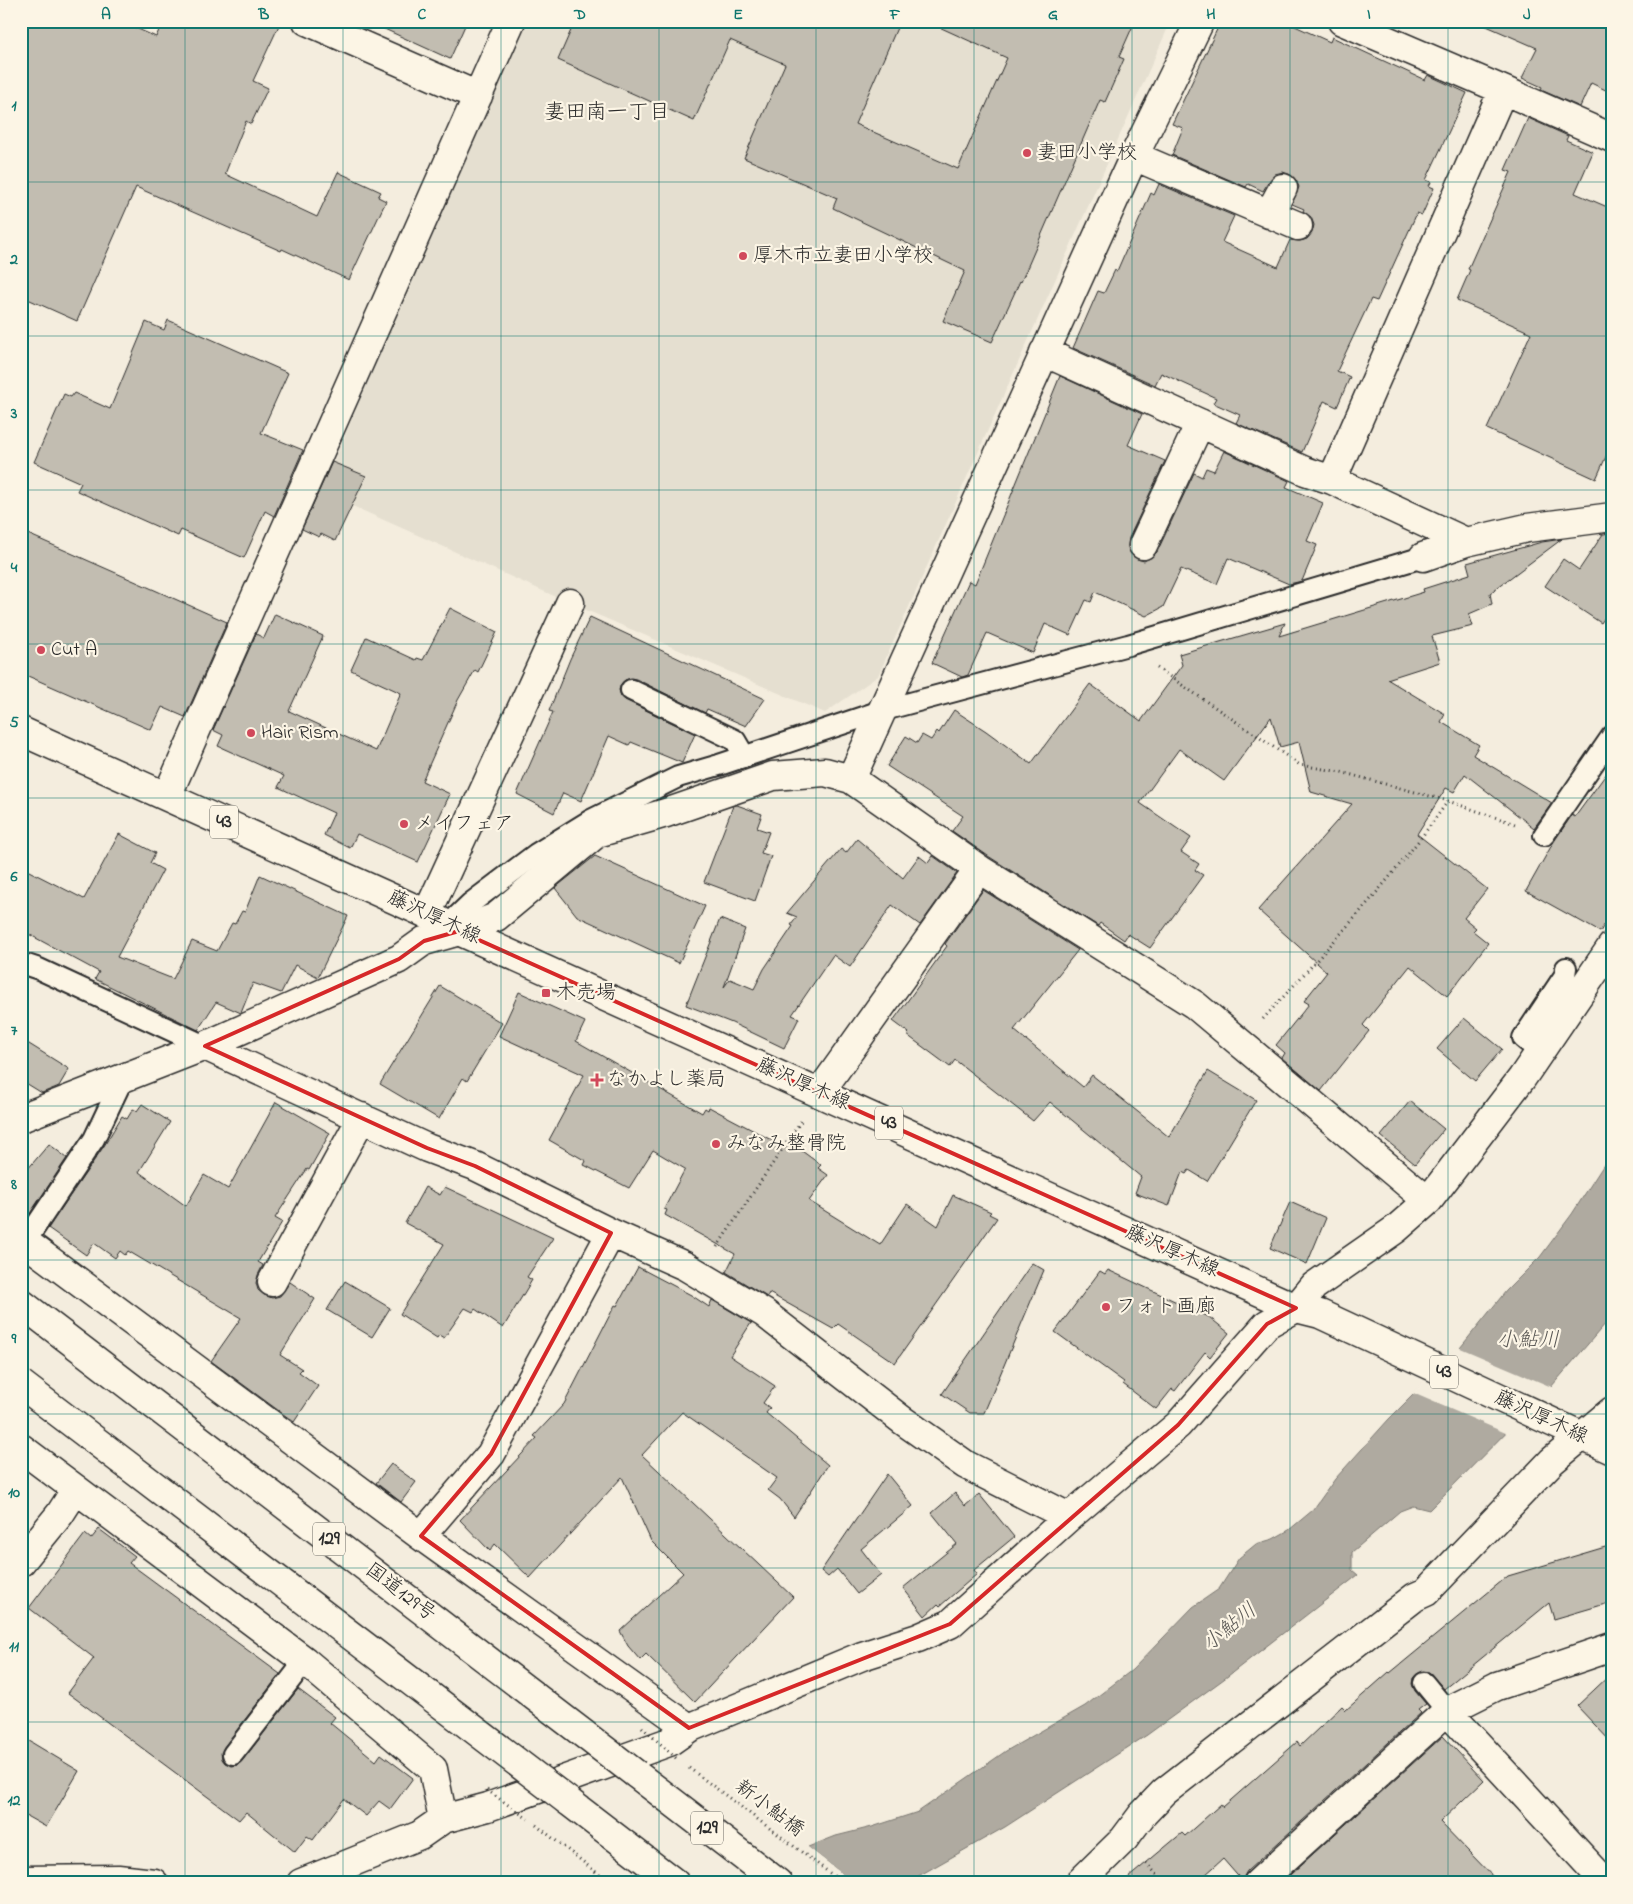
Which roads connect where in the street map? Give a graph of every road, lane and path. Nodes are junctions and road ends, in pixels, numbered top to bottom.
1 (308, 21) edge
2 (511, 21) edge
3 (1200, 21) edge
4 (1342, 21) edge
5 (1390, 31) edge
6 (1503, 90) junction
7 (478, 96) junction
8 (1612, 138) edge
9 (1134, 156) junction
10 (1283, 188) dead end
11 (1269, 214) junction
12 (1298, 226) dead end
13 (1044, 352) junction
14 (1200, 423) junction
15 (1332, 480) junction
16 (1612, 517) edge
17 (1466, 542) junction
18 (1143, 545) dead end
19 (1423, 557) joint
20 (570, 603) dead end
21 (1128, 645) junction
22 (631, 690) dead end
23 (884, 710) junction
24 (21, 731) edge
25 (1612, 736) edge
26 (745, 757) junction
27 (851, 780) junction
28 (167, 796) junction
29 (1448, 801) junction
30 (1544, 835) joint
31 (979, 869) junction
32 (445, 923) junction
33 (1612, 946) edge
34 (21, 963) edge
35 (1566, 968) dead end
36 (1241, 1044) junction
37 (205, 1046) junction
38 (1540, 1051) junction
39 (123, 1078) junction
40 (820, 1092) junction
41 (362, 1117) junction
42 (21, 1118) edge
43 (785, 1144) dead end
44 (1428, 1201) junction
45 (611, 1233) junction
46 (23, 1241) edge
47 (699, 1274) junction
48 (272, 1282) dead end
49 (21, 1303) edge
50 (1308, 1311) junction
51 (21, 1384) edge
52 (1612, 1410) edge
53 (1574, 1434) junction
54 (21, 1448) edge
55 (1612, 1450) edge
56 (76, 1489) junction
57 (1069, 1517) junction
58 (421, 1536) junction
59 (21, 1562) edge
60 (1612, 1647) edge
61 (305, 1661) junction
62 (1424, 1683) dead end
63 (1447, 1711) junction
64 (642, 1726) dead end
65 (689, 1728) junction
66 (233, 1754) dead end
67 (487, 1790) dead end
68 (443, 1820) junction
69 (21, 1880) edge
70 (154, 1883) edge
71 (301, 1883) edge
72 (610, 1883) edge
73 (675, 1883) edge
74 (778, 1883) edge
75 (843, 1883) edge
76 (1079, 1883) edge
77 (1258, 1883) edge
78 (1606, 1883) edge

1 - 7 main road
2 - 7 main road
3 - 9 main road
4 - 5 main road
5 - 6 main road
6 - 8 main road
6 - 15 main road
7 - 28 main road
9 - 11 main road
9 - 13 main road
10 - 11 main road
11 - 12 main road
13 - 14 main road
13 - 23 main road
14 - 15 main road
14 - 18 main road
15 - 17 main road
16 - 17 main road
17 - 19 main road
19 - 21 lane
20 - 32 main road
21 - 23 lane
21 - 29 path
22 - 26 lane
23 - 26 lane
23 - 27 main road
24 - 28 main road, 藤沢厚木線 / 43
25 - 30 lane
26 - 32 lane
27 - 31 main road
27 - 32 main road
28 - 32 main road, 藤沢厚木線 / 43
29 - 30 path
29 - 36 path
31 - 36 main road
31 - 40 main road
32 - 37 main road
32 - 40 main road, 藤沢厚木線 / 43
33 - 38 main road
34 - 37 lane
35 - 38 lane
36 - 44 main road
37 - 39 main road
37 - 41 main road
38 - 44 main road
39 - 42 main road
39 - 46 lane
40 - 50 main road, 藤沢厚木線 / 43
41 - 45 main road
41 - 48 main road
43 - 47 path
44 - 50 main road
45 - 47 main road
45 - 58 main road
46 - 58 main road
47 - 57 main road
49 - 74 main road, 国道129号 / 129, bridge
50 - 53 main road, 藤沢厚木線 / 43
50 - 57 main road
51 - 73 main road, bridge
52 - 53 main road
53 - 55 main road, 藤沢厚木線 / 43
53 - 76 main road
54 - 56 main road
56 - 59 main road
56 - 61 main road
57 - 65 main road
58 - 65 main road
60 - 63 main road
61 - 66 lane
61 - 68 main road
62 - 63 lane
63 - 77 main road
63 - 78 main road
64 - 75 path, 新小鮎橋, bridge
65 - 68 main road
67 - 72 path, bridge
68 - 71 main road
69 - 70 main road

